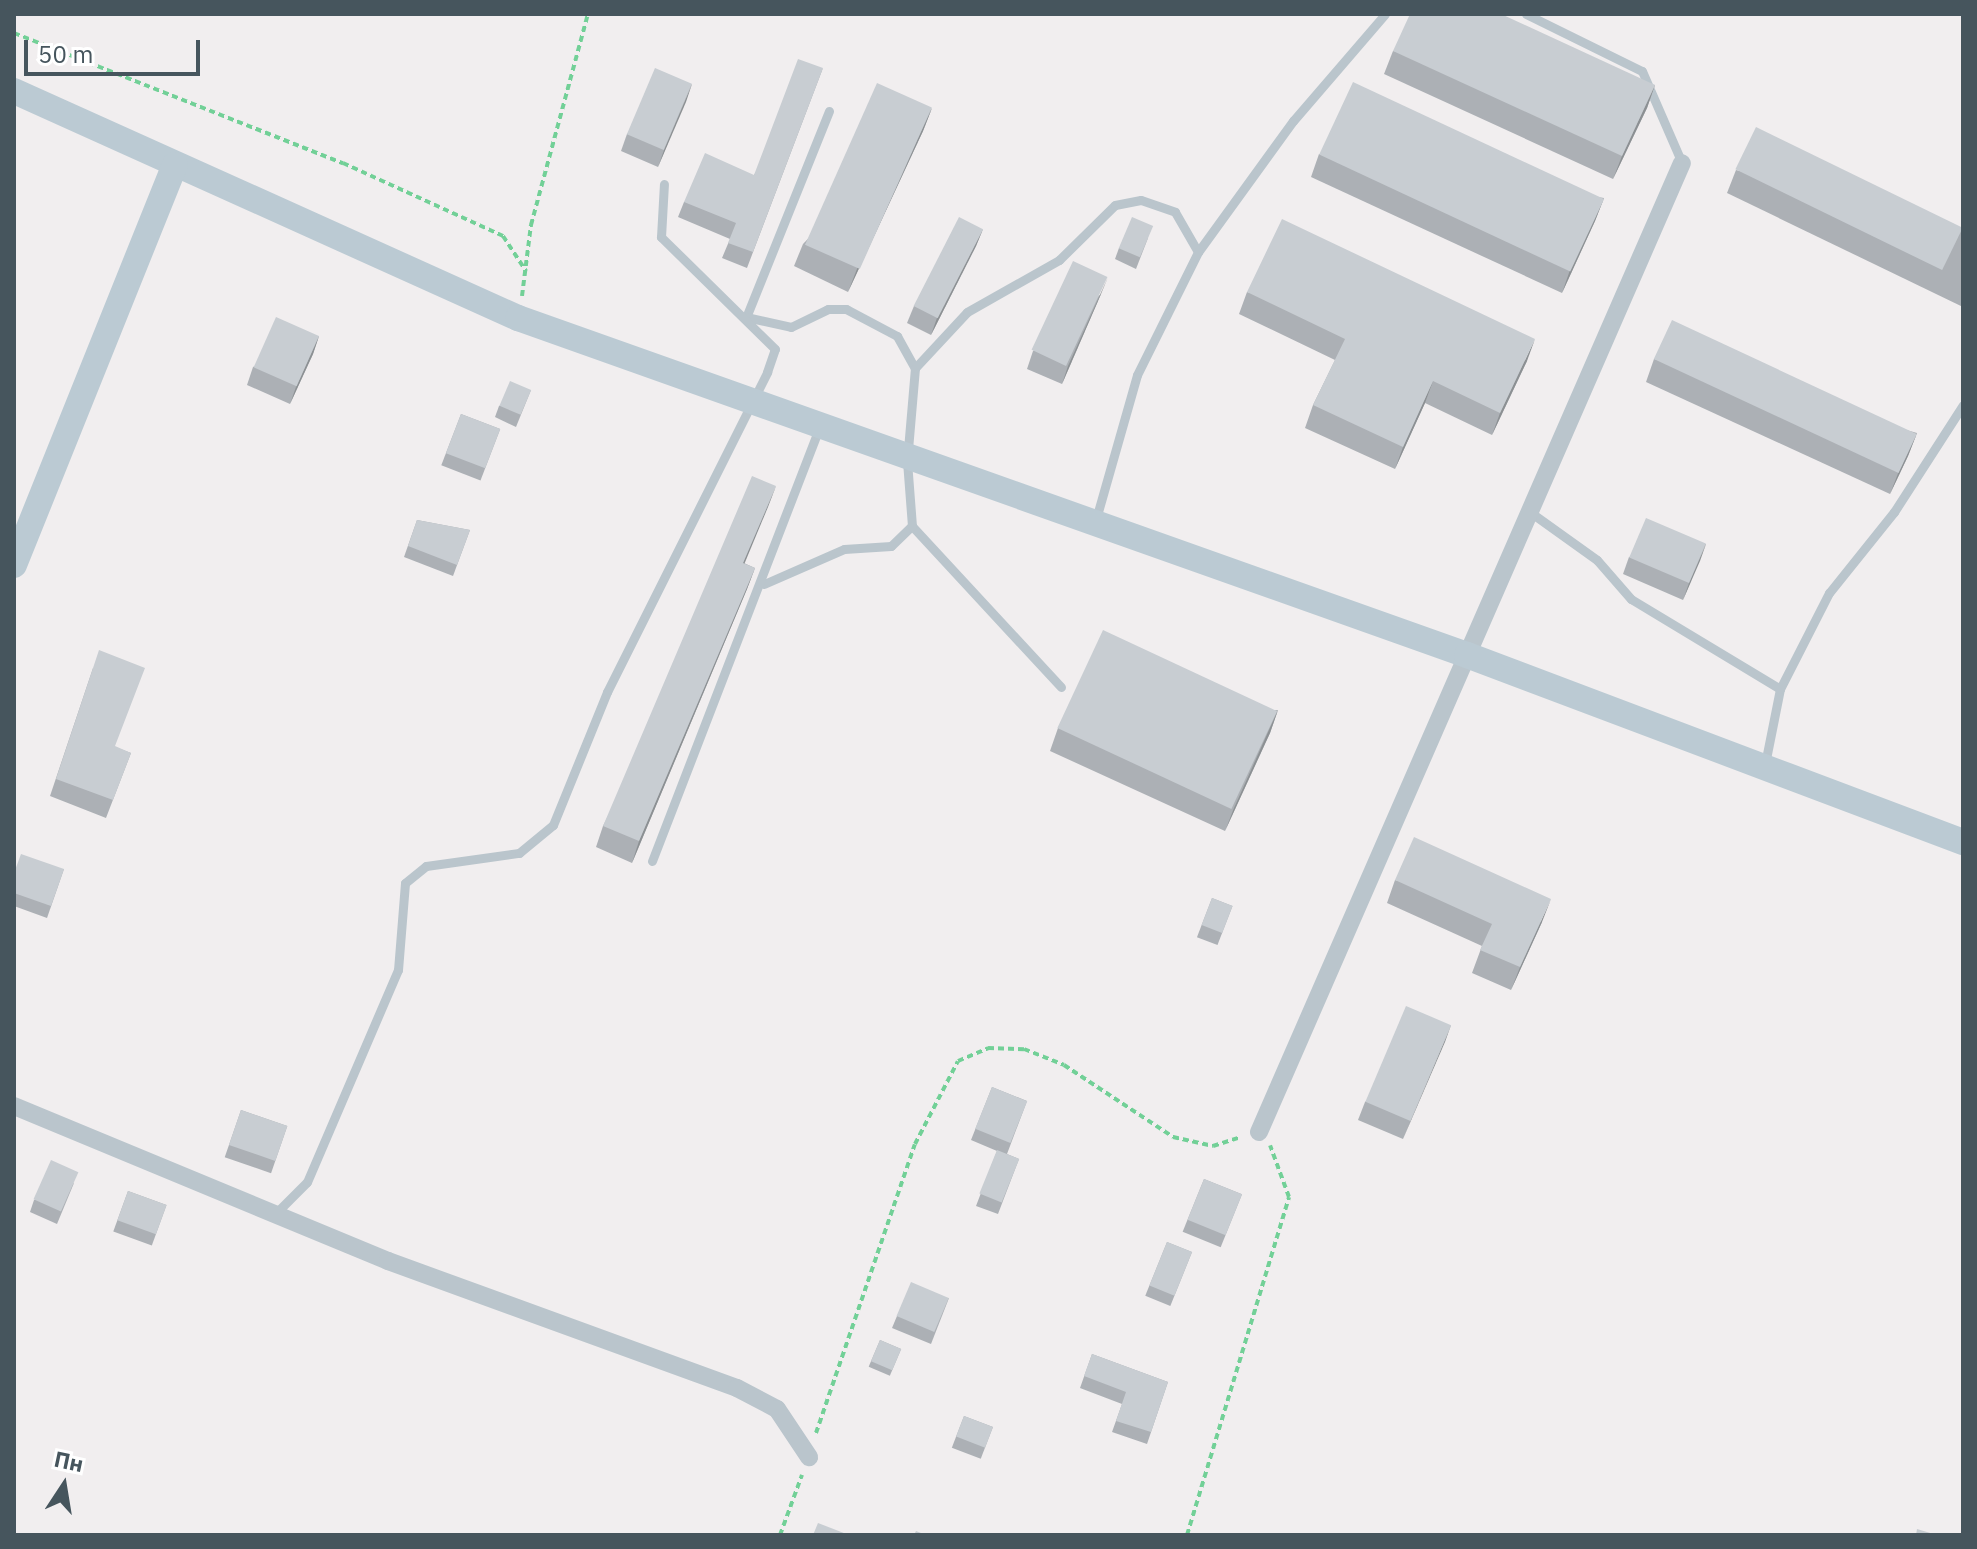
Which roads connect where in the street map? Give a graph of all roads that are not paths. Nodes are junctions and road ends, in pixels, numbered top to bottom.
1 (1385, 14) edge
2 (1526, 14) edge
3 (14, 91) edge
4 (829, 111) dead end
5 (1682, 163) joint
6 (175, 165) junction
7 (664, 184) dead end
8 (1198, 252) junction
9 (746, 317) junction
10 (915, 368) junction
11 (747, 403) junction
12 (1963, 405) edge
13 (819, 429) junction
14 (907, 461) junction
15 (1530, 512) junction
16 (1095, 522) junction
17 (912, 526) junction
18 (14, 565) edge
19 (764, 584) junction
20 (1467, 655) junction
21 (1061, 687) dead end
22 (1780, 689) junction
23 (1764, 767) junction
24 (1963, 842) edge
25 (652, 861) dead end
26 (14, 1106) edge
27 (1259, 1132) road end
28 (277, 1212) junction
29 (809, 1457) road end

1 - 8 lane
2 - 5 lane
3 - 6 street
4 - 9 lane
5 - 15 street
6 - 11 street
6 - 18 street
7 - 9 lane
8 - 10 lane
8 - 16 lane
9 - 10 lane
9 - 11 lane
10 - 14 lane
11 - 13 street
11 - 28 lane
12 - 22 lane
13 - 14 street
13 - 19 lane
14 - 16 street
14 - 17 lane
15 - 20 street
15 - 22 lane
16 - 20 street
17 - 19 lane
17 - 21 lane
19 - 25 lane
20 - 23 street
20 - 27 street
22 - 23 lane
23 - 24 street
26 - 28 street
28 - 29 street

